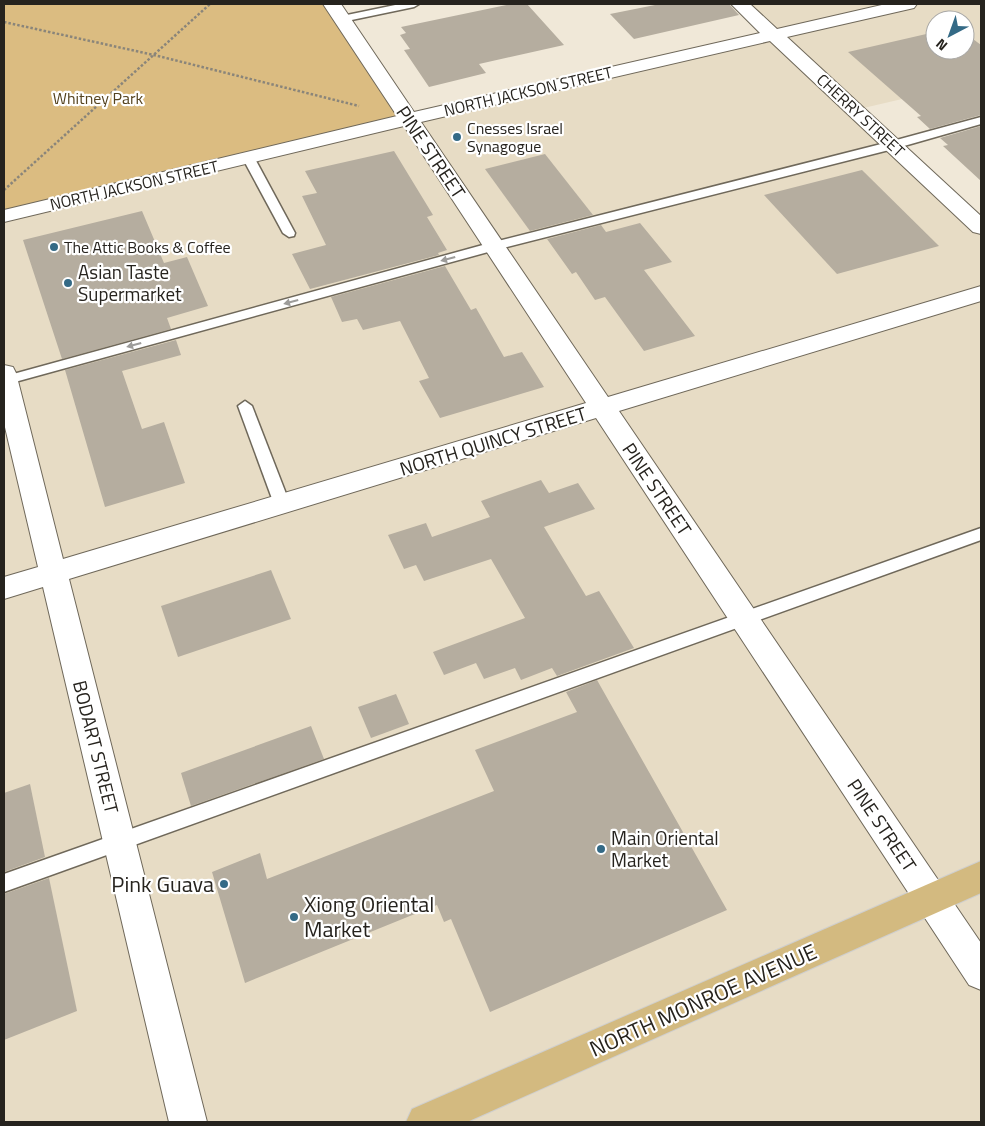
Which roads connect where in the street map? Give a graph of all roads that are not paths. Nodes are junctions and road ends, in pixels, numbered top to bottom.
1 (414, 4) edge
2 (740, 4) edge
3 (908, 4) edge
4 (337, 11) edge
5 (774, 35) junction
6 (409, 119) junction
7 (981, 120) edge
8 (893, 145) junction
9 (248, 157) junction
10 (4, 216) edge
11 (981, 227) edge
12 (289, 233) dead end
13 (494, 246) junction
14 (981, 293) edge
15 (5, 377) edge
16 (244, 406) dead end
17 (602, 407) junction
18 (282, 504) junction
19 (981, 534) edge
20 (53, 573) junction
21 (4, 588) edge
22 (745, 620) junction
23 (120, 842) junction
24 (981, 877) edge
25 (4, 883) edge
26 (931, 899) junction
27 (981, 973) edge
28 (188, 1122) edge
29 (425, 1122) edge

1 - 4 lane
2 - 5 street, CHERRY STREET
3 - 5 street, NORTH JACKSON STREET
4 - 6 street, PINE STREET
5 - 6 street, NORTH JACKSON STREET
5 - 8 street, CHERRY STREET
6 - 9 street, NORTH JACKSON STREET
6 - 13 street, PINE STREET
7 - 8 lane
8 - 11 street, CHERRY STREET
8 - 13 lane
9 - 10 street, NORTH JACKSON STREET
9 - 12 lane
13 -> 15 lane
13 - 17 street, PINE STREET
14 - 17 street, NORTH QUINCY STREET
15 - 20 street, BODART STREET
16 - 18 lane
17 - 18 street, NORTH QUINCY STREET
17 - 22 street, PINE STREET
18 - 20 street, NORTH QUINCY STREET
19 - 22 lane
20 - 21 street, NORTH QUINCY STREET
20 - 23 street, BODART STREET
22 - 23 lane
22 - 26 street, PINE STREET
23 - 25 lane
23 - 28 street, BODART STREET
24 - 26 main road, NORTH MONROE AVENUE
26 - 27 street, PINE STREET
26 - 29 main road, NORTH MONROE AVENUE

